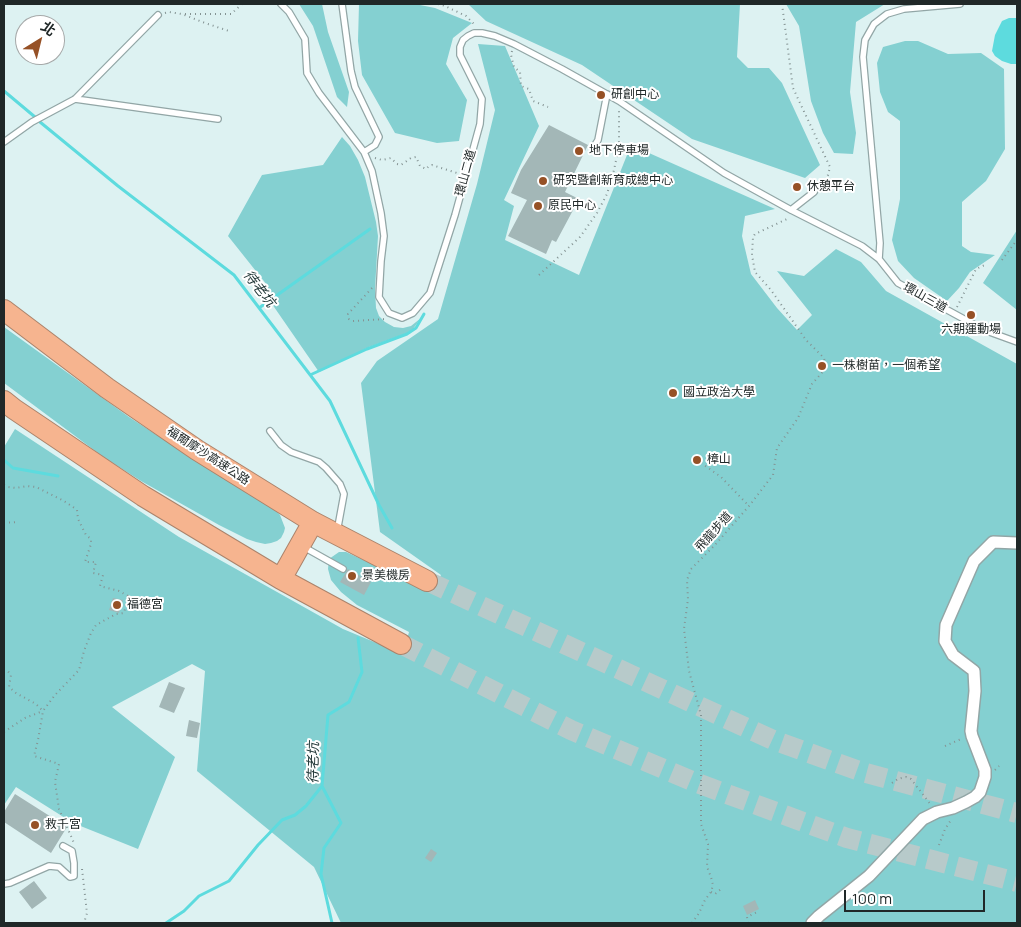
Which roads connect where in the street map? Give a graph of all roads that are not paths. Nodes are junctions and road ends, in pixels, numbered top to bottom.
1 (281, 4) edge
2 (342, 4) edge
3 (960, 4) edge
4 (158, 15) road end
5 (607, 94) junction
6 (75, 99) junction
7 (218, 118) dead end
8 (4, 142) edge
9 (594, 148) dead end
10 (364, 152) junction
11 (814, 192) road end
12 (791, 210) junction
13 (879, 259) junction
14 (4, 310) edge
15 (1017, 342) edge
16 (4, 401) edge
17 (270, 431) dead end
18 (313, 522) junction
19 (337, 534) junction
20 (1017, 543) edge
21 (300, 545) junction
22 (343, 569) dead end
23 (281, 579) junction
24 (427, 581) tunnel mouth
25 (401, 644) tunnel mouth
26 (63, 846) dead end
27 (4, 884) edge
28 (812, 923) edge

1 - 10 lane
2 - 10 lane
3 - 13 lane
4 - 6 lane
5 - 9 lane
5 - 10 lane, 環山二道
5 - 12 lane
6 - 7 lane
6 - 8 lane
11 - 12 lane
12 - 13 lane, 環山三道
13 - 15 lane, 環山三道
14 - 18 highway, 福爾摩沙高速公路
16 - 23 highway
17 - 19 lane
18 - 19 highway, 福爾摩沙高速公路
18 - 21 highway
19 - 24 highway, 福爾摩沙高速公路
20 - 28 street
21 - 22 lane
21 - 23 highway
23 - 25 highway
26 - 27 lane

